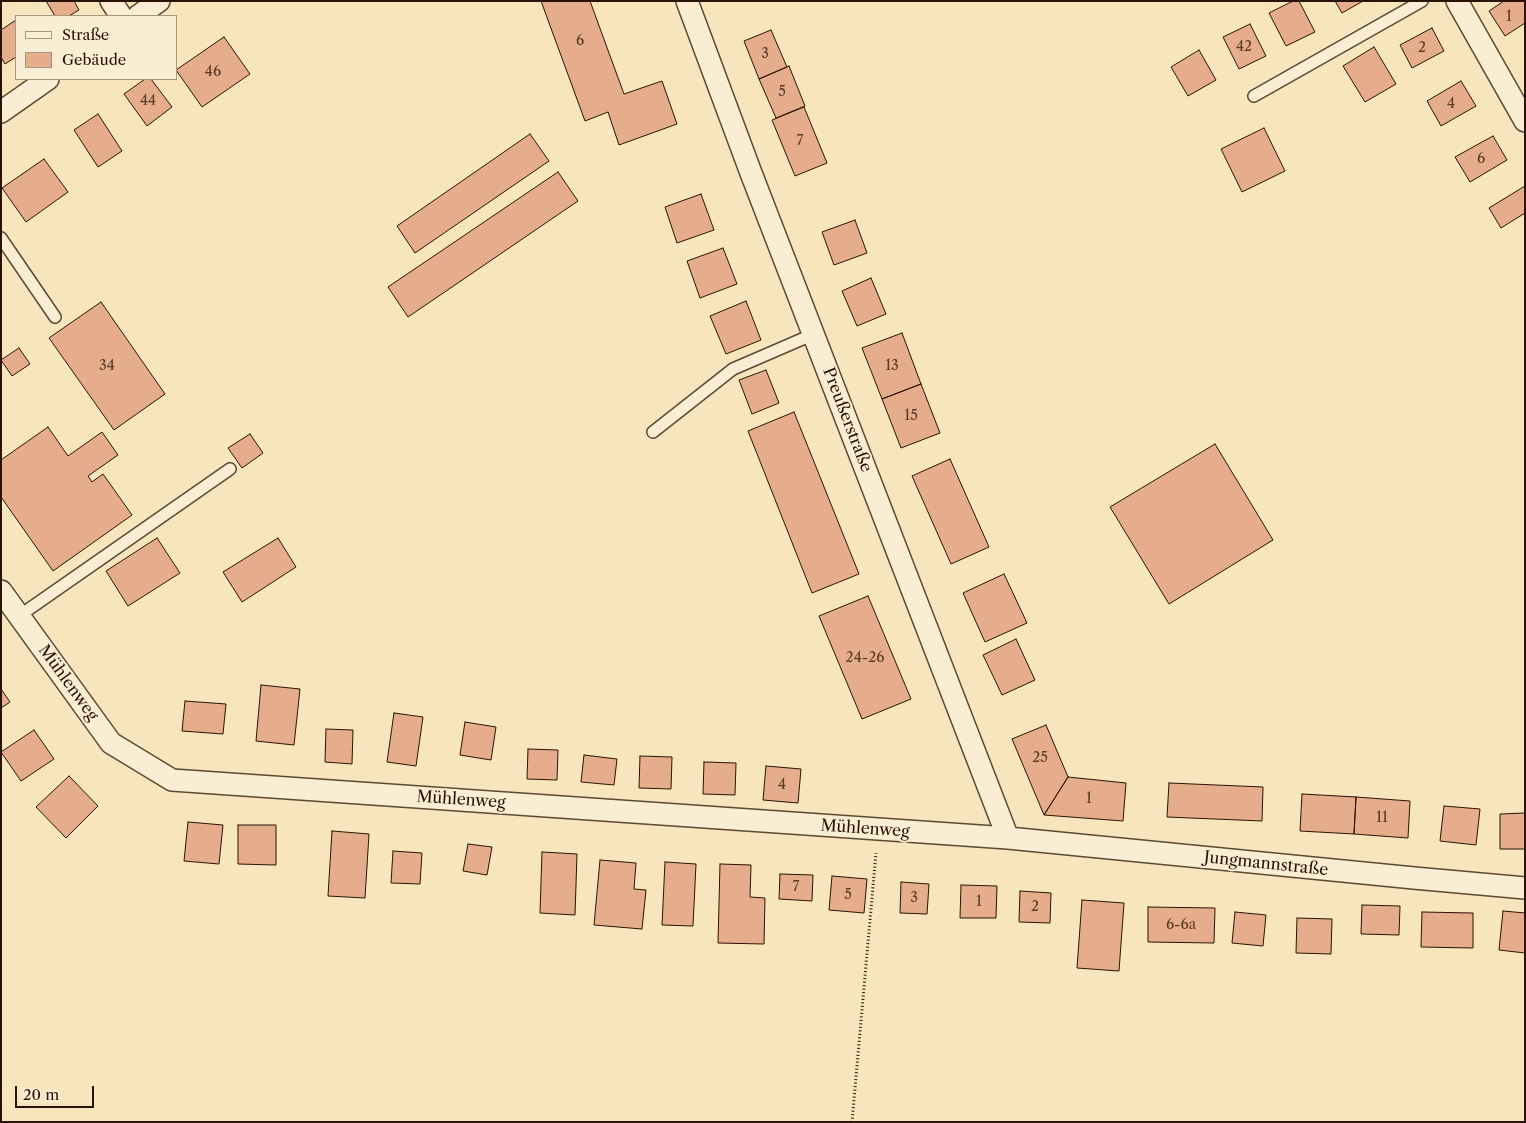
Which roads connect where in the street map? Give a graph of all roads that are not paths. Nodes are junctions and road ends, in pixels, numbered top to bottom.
1 (111, 1) edge
2 (159, 1) edge
3 (687, 1) edge
4 (1422, 1) edge
5 (1457, 1) edge
6 (120, 15) edge
7 (139, 15) edge
8 (47, 80) edge
9 (1254, 96) dead end
10 (1, 112) edge
11 (1525, 121) edge
12 (1, 238) edge
13 (55, 317) dead end
14 (814, 334) junction
15 (653, 432) dead end
16 (230, 468) dead end
17 (9, 607) edge
18 (1008, 838) junction
19 (1525, 888) edge

1 - 6 street
2 - 7 street
3 - 14 street, Preußerstraße
4 - 9 lane
5 - 11 street
8 - 10 street
12 - 13 lane
14 - 15 lane
14 - 18 street, Preußerstraße
16 - 17 lane
17 - 18 street, Mühlenweg
18 - 19 street, Jungmannstraße

